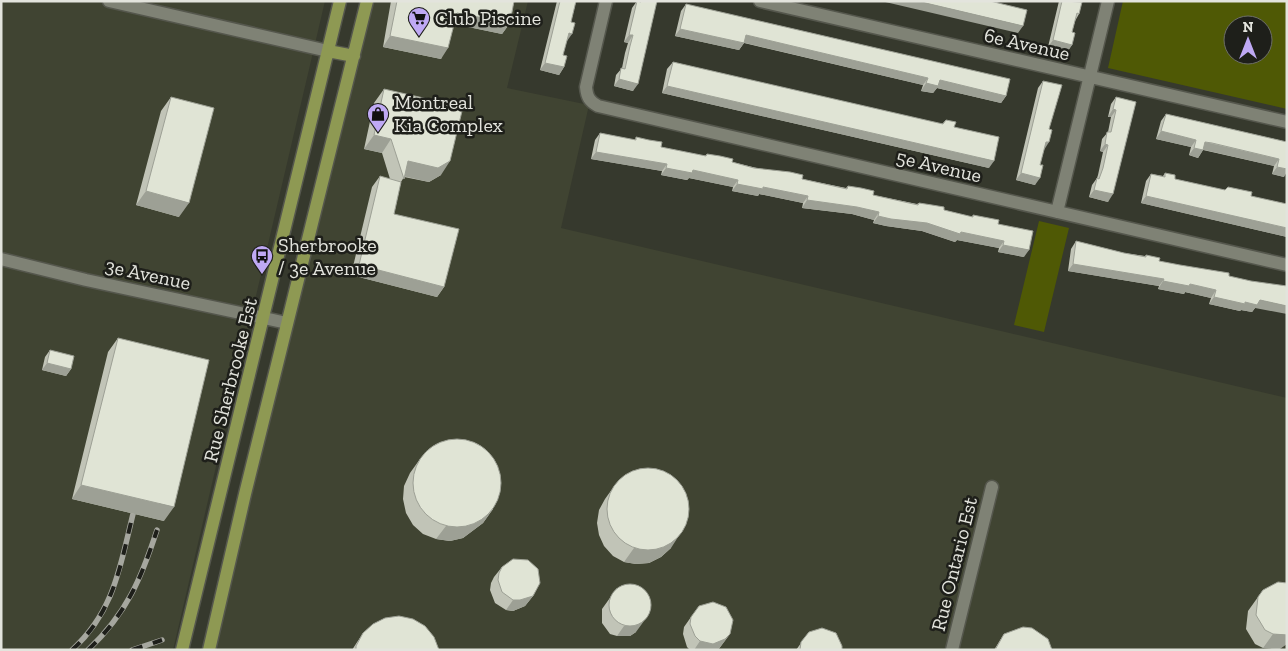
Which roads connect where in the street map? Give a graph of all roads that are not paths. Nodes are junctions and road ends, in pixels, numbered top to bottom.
1 (109, 1) edge
2 (340, 1) edge
3 (367, 1) edge
4 (606, 1) edge
5 (760, 1) edge
6 (1108, 1) edge
7 (328, 51) junction
8 (354, 56) junction
9 (1090, 78) junction
10 (1287, 122) edge
11 (1057, 212) junction
12 (1, 259) edge
13 (1287, 265) edge
14 (265, 317) junction
15 (287, 323) junction
16 (992, 487) dead end
17 (182, 650) edge
18 (209, 650) edge
19 (952, 650) edge

1 - 7 street
2 - 7 main road, Rue Sherbrooke Est
3 - 8 main road, Rue Sherbrooke Est
4 - 11 street, 5e Avenue
5 - 9 street, 6e Avenue
6 - 9 street
7 - 8 main road
7 - 14 main road, Rue Sherbrooke Est
8 - 15 main road, Rue Sherbrooke Est
9 - 10 street, 6e Avenue
9 - 11 street
11 - 13 street, 5e Avenue
12 - 14 street, 3e Avenue
14 - 15 street, 3e Avenue
14 - 17 main road, Rue Sherbrooke Est
15 - 18 main road, Rue Sherbrooke Est
16 - 19 street, Rue Ontario Est

